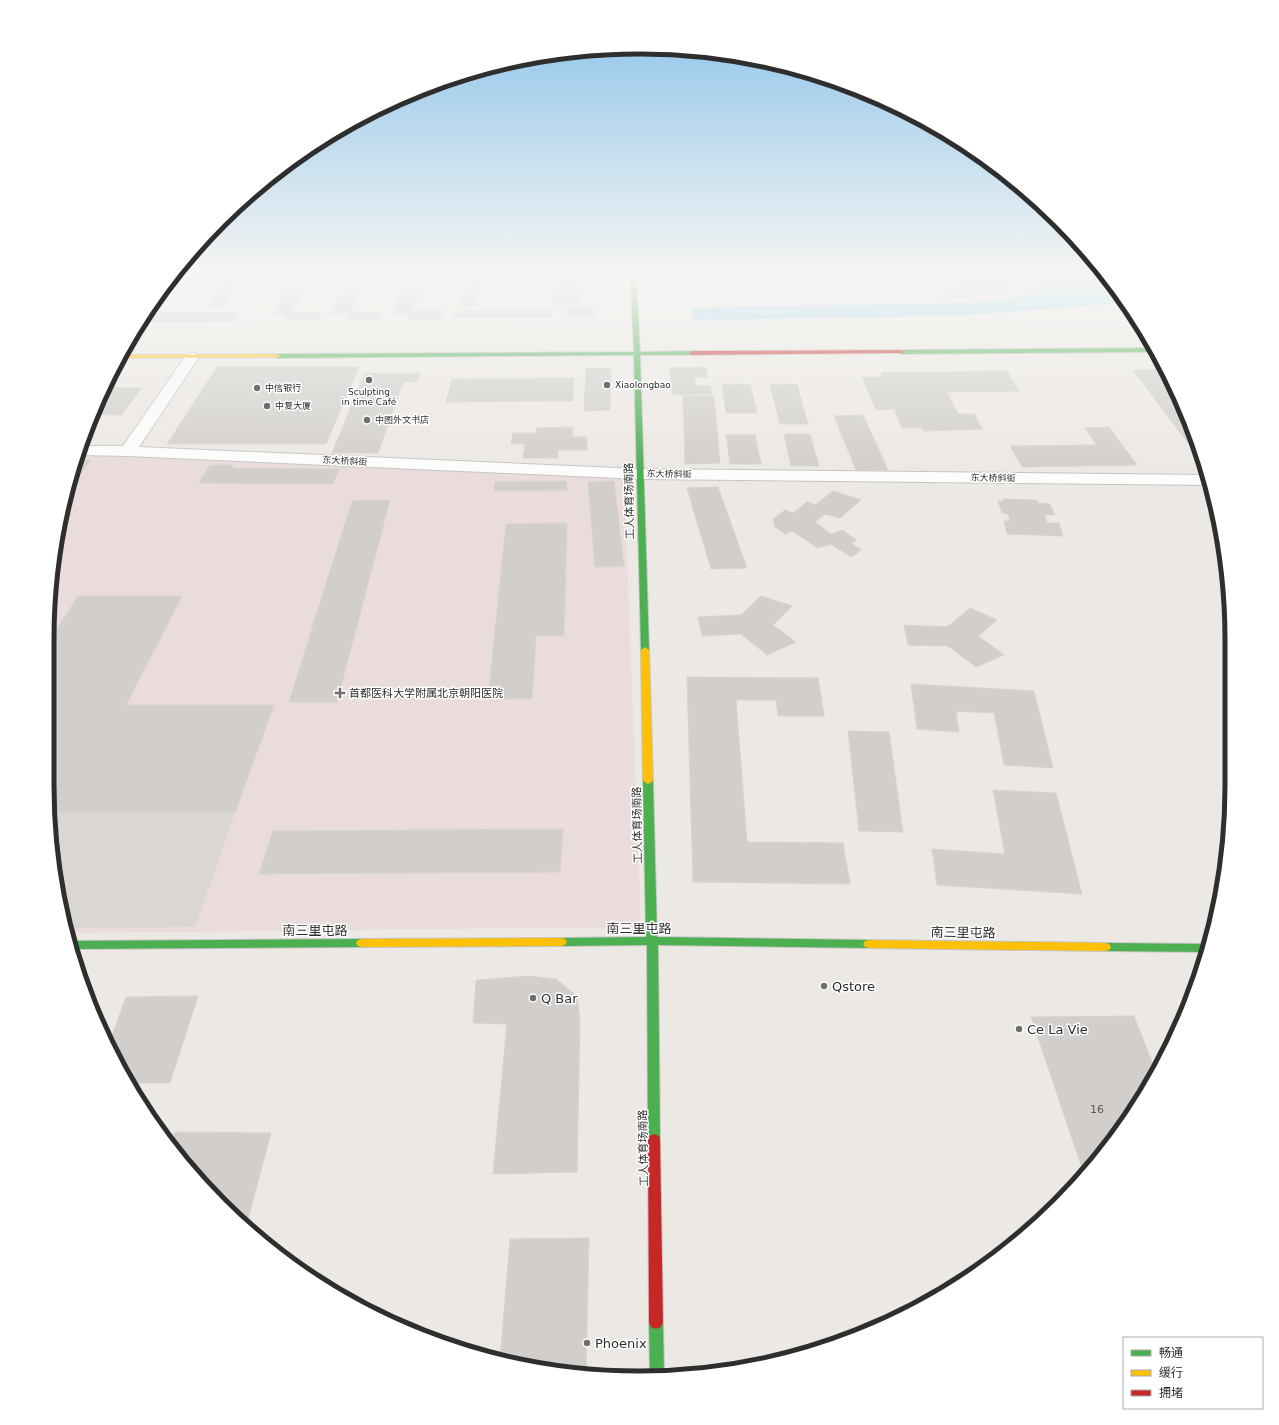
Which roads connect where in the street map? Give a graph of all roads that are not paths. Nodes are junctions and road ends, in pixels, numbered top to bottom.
1 (636, 338) edge
2 (1144, 342) edge
3 (131, 348) edge
4 (637, 349) junction
5 (1149, 350) edge
6 (192, 356) junction
7 (127, 357) edge
8 (85, 451) edge
9 (128, 451) junction
10 (640, 474) junction
11 (1203, 480) edge
12 (652, 940) junction
13 (76, 945) edge
14 (1202, 948) edge
15 (657, 1371) edge

1 - 4 main road, 工人体育场南路
2 - 4 main road
3 - 4 main road
4 - 5 main road
4 - 6 main road
4 - 10 main road, 工人体育场南路
6 - 7 main road
6 - 9 street
8 - 9 street, 东大桥斜街
9 - 10 street, 东大桥斜街
10 - 11 street, 东大桥斜街
10 - 12 main road, 工人体育场南路
12 - 13 main road, 南三里屯路
12 - 14 main road, 南三里屯路
12 - 15 main road, 工人体育场南路

